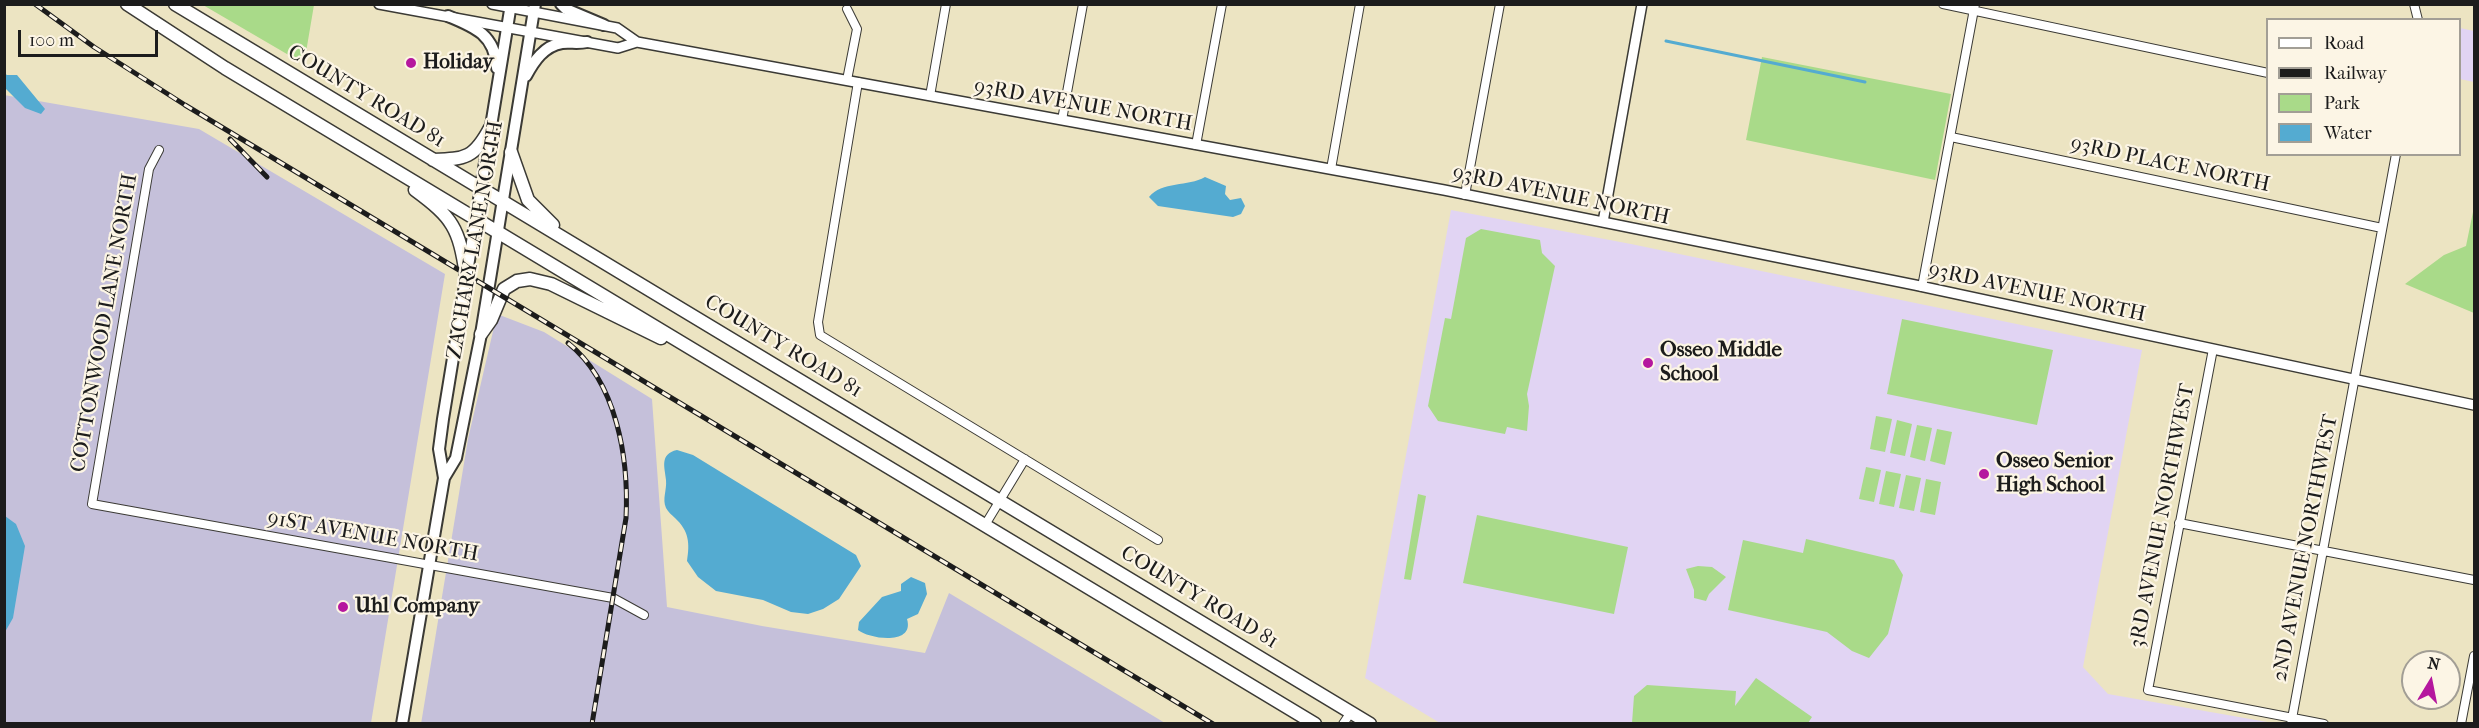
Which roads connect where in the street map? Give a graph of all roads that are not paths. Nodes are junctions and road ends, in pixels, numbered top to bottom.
1 (116, 4) edge
2 (127, 4) edge
3 (175, 4) edge
4 (379, 4) edge
5 (492, 4) edge
6 (561, 4) edge
7 (946, 4) edge
8 (1083, 4) edge
9 (1222, 4) edge
10 (1360, 4) edge
11 (1500, 4) edge
12 (1642, 4) edge
13 (1943, 4) edge
14 (511, 6) edge
15 (534, 8) edge
16 (1974, 8) edge
17 (847, 9) dead end
18 (447, 16) junction
19 (153, 21) junction
20 (603, 25) junction
21 (507, 27) junction
22 (530, 31) junction
23 (587, 42) junction
24 (637, 42) junction
25 (2266, 73) edge
26 (847, 80) junction
27 (498, 82) junction
28 (858, 82) junction
29 (522, 84) junction
30 (930, 96) junction
31 (1062, 120) junction
32 (490, 128) junction
33 (1951, 137) junction
34 (1196, 145) junction
35 (361, 149) junction
36 (159, 150) dead end
37 (511, 152) junction
38 (2396, 156) edge
39 (432, 160) junction
40 (1331, 169) junction
41 (481, 189) junction
42 (1465, 195) junction
43 (503, 202) junction
44 (477, 219) junction
45 (1603, 222) junction
46 (2382, 228) junction
47 (498, 232) junction
48 (466, 275) junction
49 (639, 282) junction
50 (1923, 287) junction
51 (481, 334) junction
52 (2213, 349) junction
53 (712, 360) junction
54 (2356, 379) junction
55 (2475, 405) edge
56 (1025, 459) junction
57 (444, 478) junction
58 (999, 501) junction
59 (92, 504) joint
60 (2180, 523) junction
61 (985, 525) junction
62 (1158, 540) dead end
63 (2323, 551) junction
64 (429, 565) junction
65 (2475, 580) edge
66 (644, 615) dead end
67 (2475, 656) edge
68 (1351, 712) junction
69 (2291, 720) edge
70 (402, 723) edge
71 (1315, 723) edge
72 (1343, 723) edge
73 (1370, 723) edge
74 (2324, 723) edge
75 (2461, 723) edge

1 - 19 highway
2 - 19 highway
3 - 39 highway, COUNTY ROAD 81
4 - 18 street, 93RD AVENUE NORTH
5 - 14 street, 93RD AVENUE NORTH
6 - 20 main road
7 - 30 street
8 - 31 street
9 - 34 street
10 - 40 street
11 - 42 street
12 - 45 street
13 - 16 street
14 - 15 street, 93RD AVENUE NORTH
14 - 21 main road, ZACHARY LANE NORTH
15 - 20 street, 93RD AVENUE NORTH
15 - 22 main road, ZACHARY LANE NORTH
16 - 25 street
16 - 33 street
17 - 26 street
18 - 21 street, 93RD AVENUE NORTH
18 - 27 main road
19 - 35 highway
20 - 24 street, 93RD AVENUE NORTH
21 - 22 street, 93RD AVENUE NORTH
21 - 27 main road, ZACHARY LANE NORTH
22 - 23 street, 93RD AVENUE NORTH
22 - 29 main road, ZACHARY LANE NORTH
23 - 24 street, 93RD AVENUE NORTH
23 - 29 main road
24 - 26 street, 93RD AVENUE NORTH
26 - 28 street, 93RD AVENUE NORTH
27 - 32 main road, ZACHARY LANE NORTH
28 - 30 street, 93RD AVENUE NORTH
28 - 56 street
29 - 37 main road, ZACHARY LANE NORTH
30 - 31 street, 93RD AVENUE NORTH
31 - 34 street, 93RD AVENUE NORTH
32 - 39 highway
32 - 41 main road, ZACHARY LANE NORTH
33 - 46 street, 93RD PLACE NORTH
33 - 50 street
34 - 40 street, 93RD AVENUE NORTH
35 - 44 highway
35 - 48 highway
36 - 59 street, COTTONWOOD LANE NORTH
37 - 43 main road, ZACHARY LANE NORTH
37 - 49 highway
38 - 46 street, 2ND AVENUE NORTHWEST
39 - 41 highway, COUNTY ROAD 81
40 - 42 street, 93RD AVENUE NORTH
41 - 43 highway, COUNTY ROAD 81
41 - 44 main road, ZACHARY LANE NORTH
42 - 45 street, 93RD AVENUE NORTH
43 - 47 main road, ZACHARY LANE NORTH
43 - 49 highway, COUNTY ROAD 81
44 - 47 highway
44 - 48 main road, ZACHARY LANE NORTH
45 - 50 street, 93RD AVENUE NORTH
46 - 54 street, 2ND AVENUE NORTHWEST
47 - 51 main road, ZACHARY LANE NORTH
47 - 53 highway
48 - 57 main road, ZACHARY LANE NORTH
49 - 58 highway, COUNTY ROAD 81
50 - 52 street, 93RD AVENUE NORTH
51 - 53 highway
51 - 57 main road, ZACHARY LANE NORTH
52 - 54 street, 93RD AVENUE NORTH
52 - 60 street, 3RD AVENUE NORTHWEST
53 - 61 highway
54 - 55 street, 93RD AVENUE NORTH
54 - 63 street, 2ND AVENUE NORTHWEST
56 - 58 street
56 - 62 street
57 - 64 main road, ZACHARY LANE NORTH
58 - 61 street
58 - 68 highway, COUNTY ROAD 81
59 - 64 street, 91ST AVENUE NORTH
60 - 63 street
60 - 69 street, 3RD AVENUE NORTHWEST
61 - 71 highway
63 - 65 street
63 - 69 street, 2ND AVENUE NORTHWEST
64 - 66 street, 91ST AVENUE NORTH
64 - 70 main road, ZACHARY LANE NORTH
67 - 75 street
68 - 72 street
68 - 73 highway, COUNTY ROAD 81
69 - 74 street

